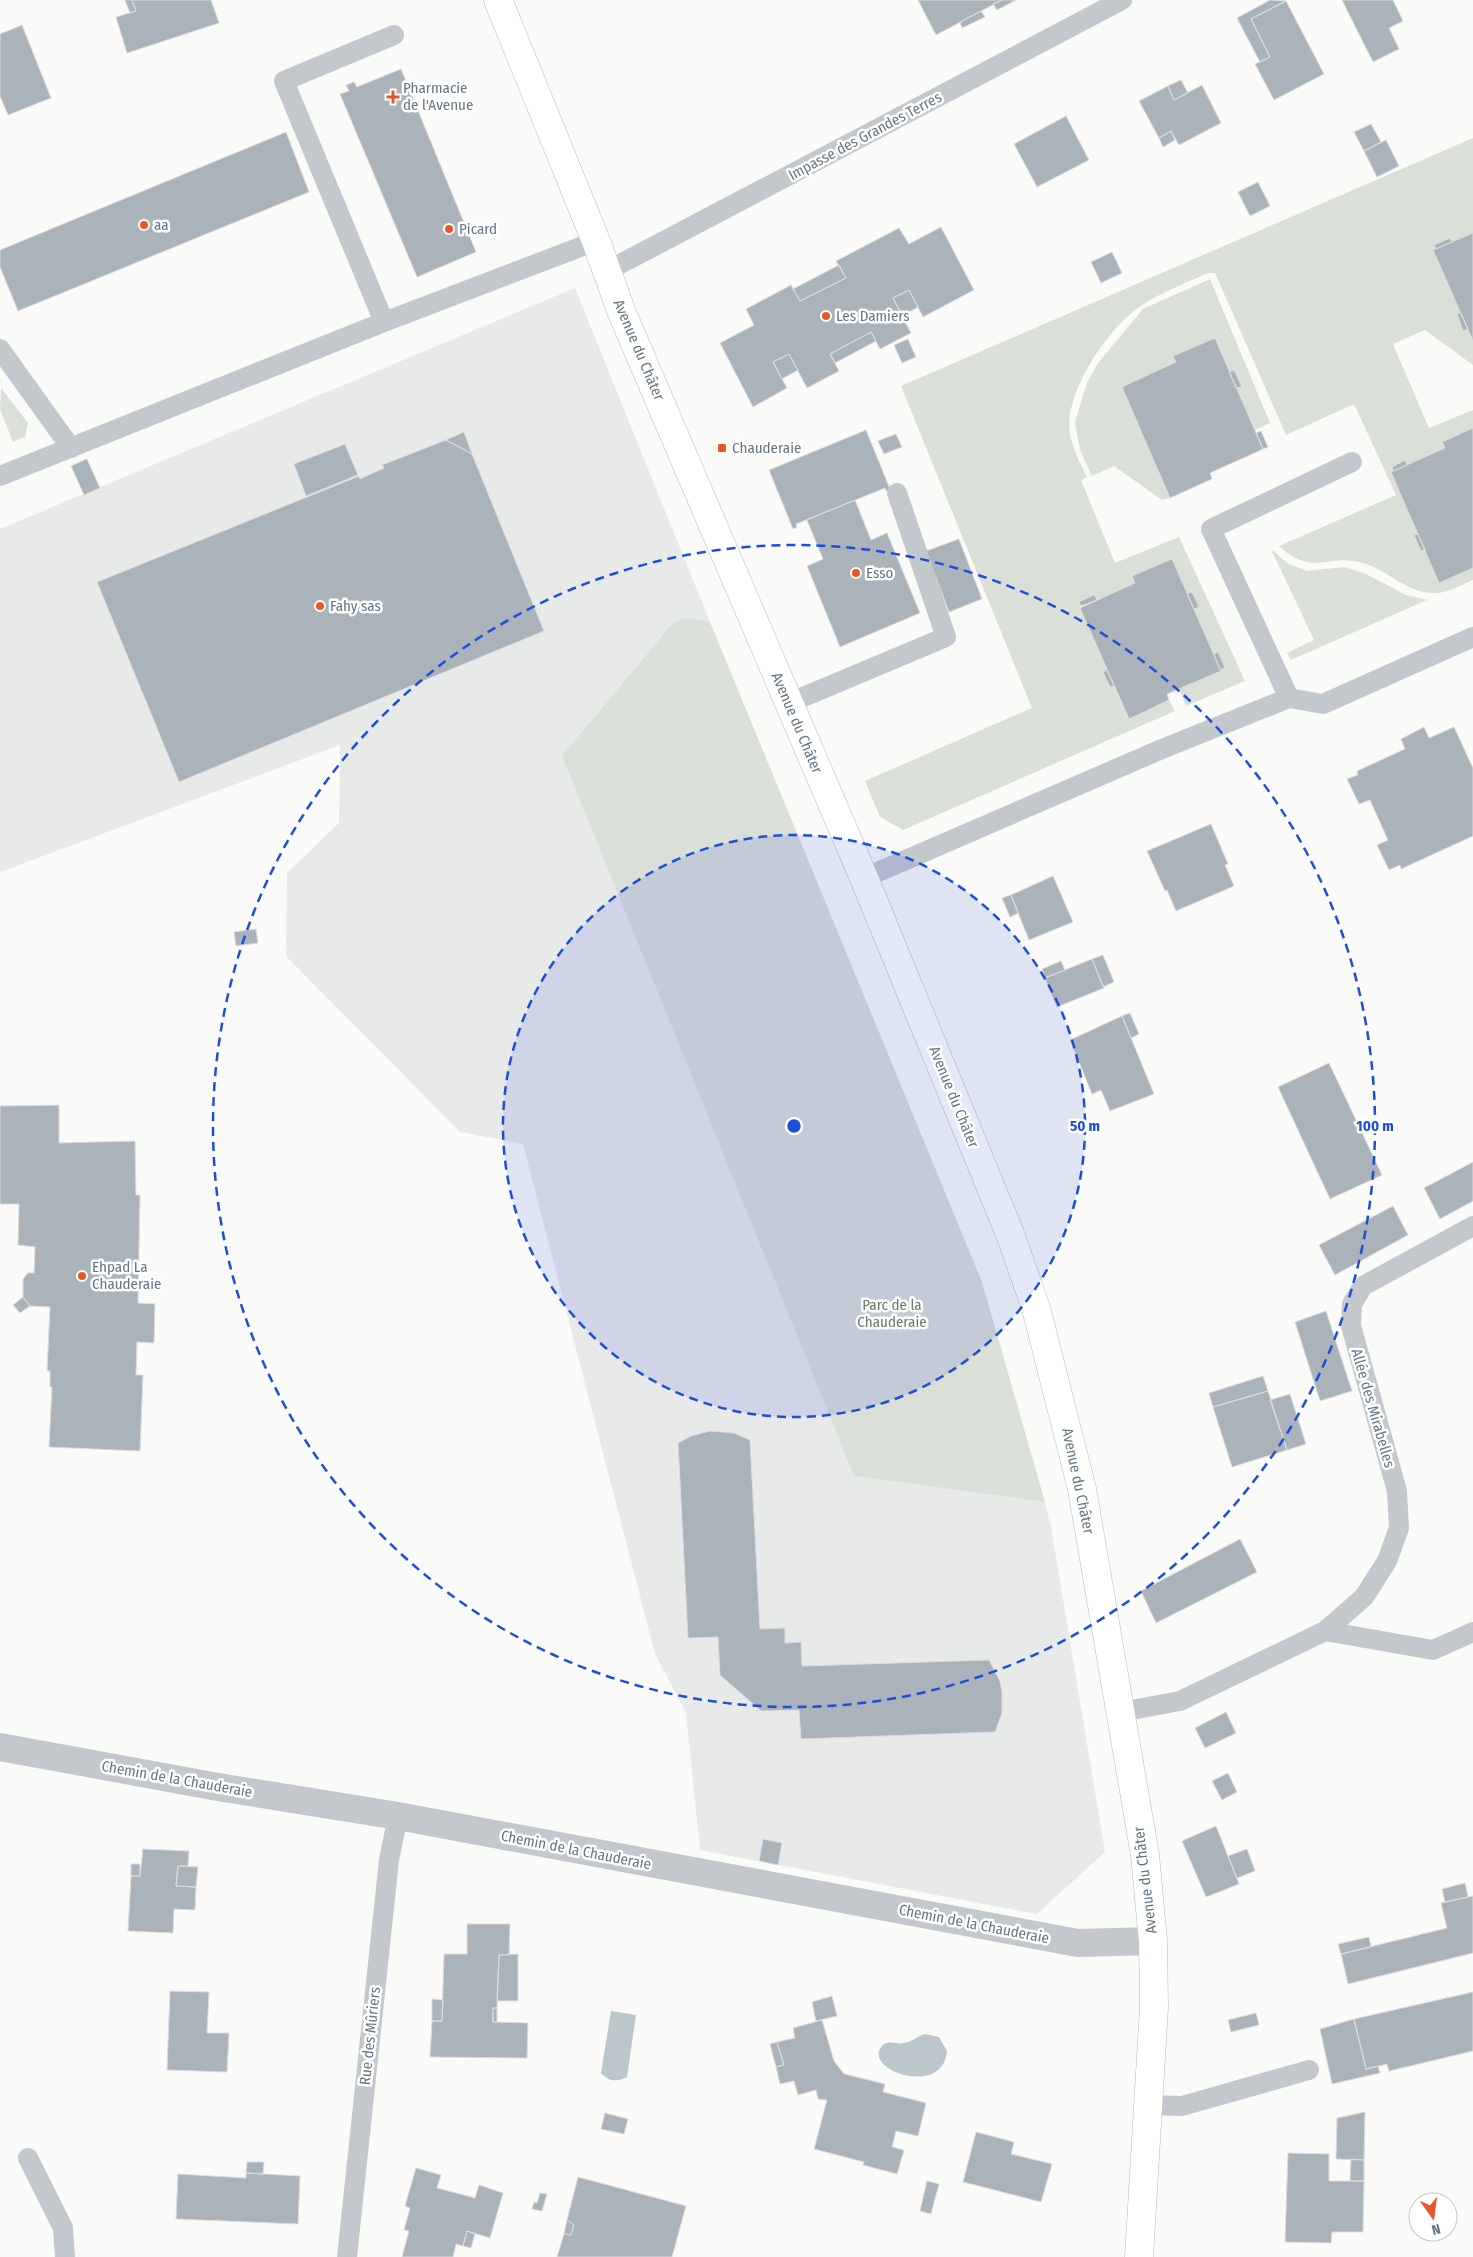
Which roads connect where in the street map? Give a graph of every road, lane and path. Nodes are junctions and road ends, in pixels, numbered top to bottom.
1 (498, 0) edge
2 (1122, 0) edge
3 (394, 36) dead end
4 (596, 241) junction
5 (607, 271) junction
6 (384, 322) junction
7 (0, 349) edge
8 (71, 448) junction
9 (1352, 462) dead end
10 (0, 476) edge
11 (897, 493) dead end
12 (1473, 637) edge
13 (1289, 698) junction
14 (789, 703) junction
15 (864, 878) junction
16 (1473, 1226) edge
17 (1325, 1631) junction
18 (1473, 1632) edge
19 (1120, 1712) junction
20 (0, 1747) edge
21 (398, 1816) junction
22 (1153, 1941) junction
23 (1309, 2070) dead end
24 (1149, 2105) junction
25 (28, 2158) dead end
26 (65, 2257) edge
27 (347, 2257) edge
28 (1139, 2257) edge

1 - 4 main road, Avenue du Châter
2 - 5 lane, Impasse des Grandes Terres
3 - 6 lane
4 - 5 main road, Avenue du Châter
4 - 6 lane
5 - 14 main road, Avenue du Châter
6 - 8 lane
7 - 8 lane
8 - 10 lane
9 - 13 lane
11 - 14 lane
12 - 13 lane
13 - 15 lane
14 - 15 main road, Avenue du Châter
15 - 19 main road, Avenue du Châter
16 - 17 lane, Allée des Mirabelles
17 - 18 lane
17 - 19 lane, Allée des Mirabelles
19 - 22 main road, Avenue du Châter
20 - 21 street, Chemin de la Chauderaie
21 - 22 street, Chemin de la Chauderaie
21 - 27 lane, Rue des Mûriers
22 - 24 main road, Avenue du Châter
23 - 24 lane
24 - 28 main road, Avenue du Châter
25 - 26 lane

